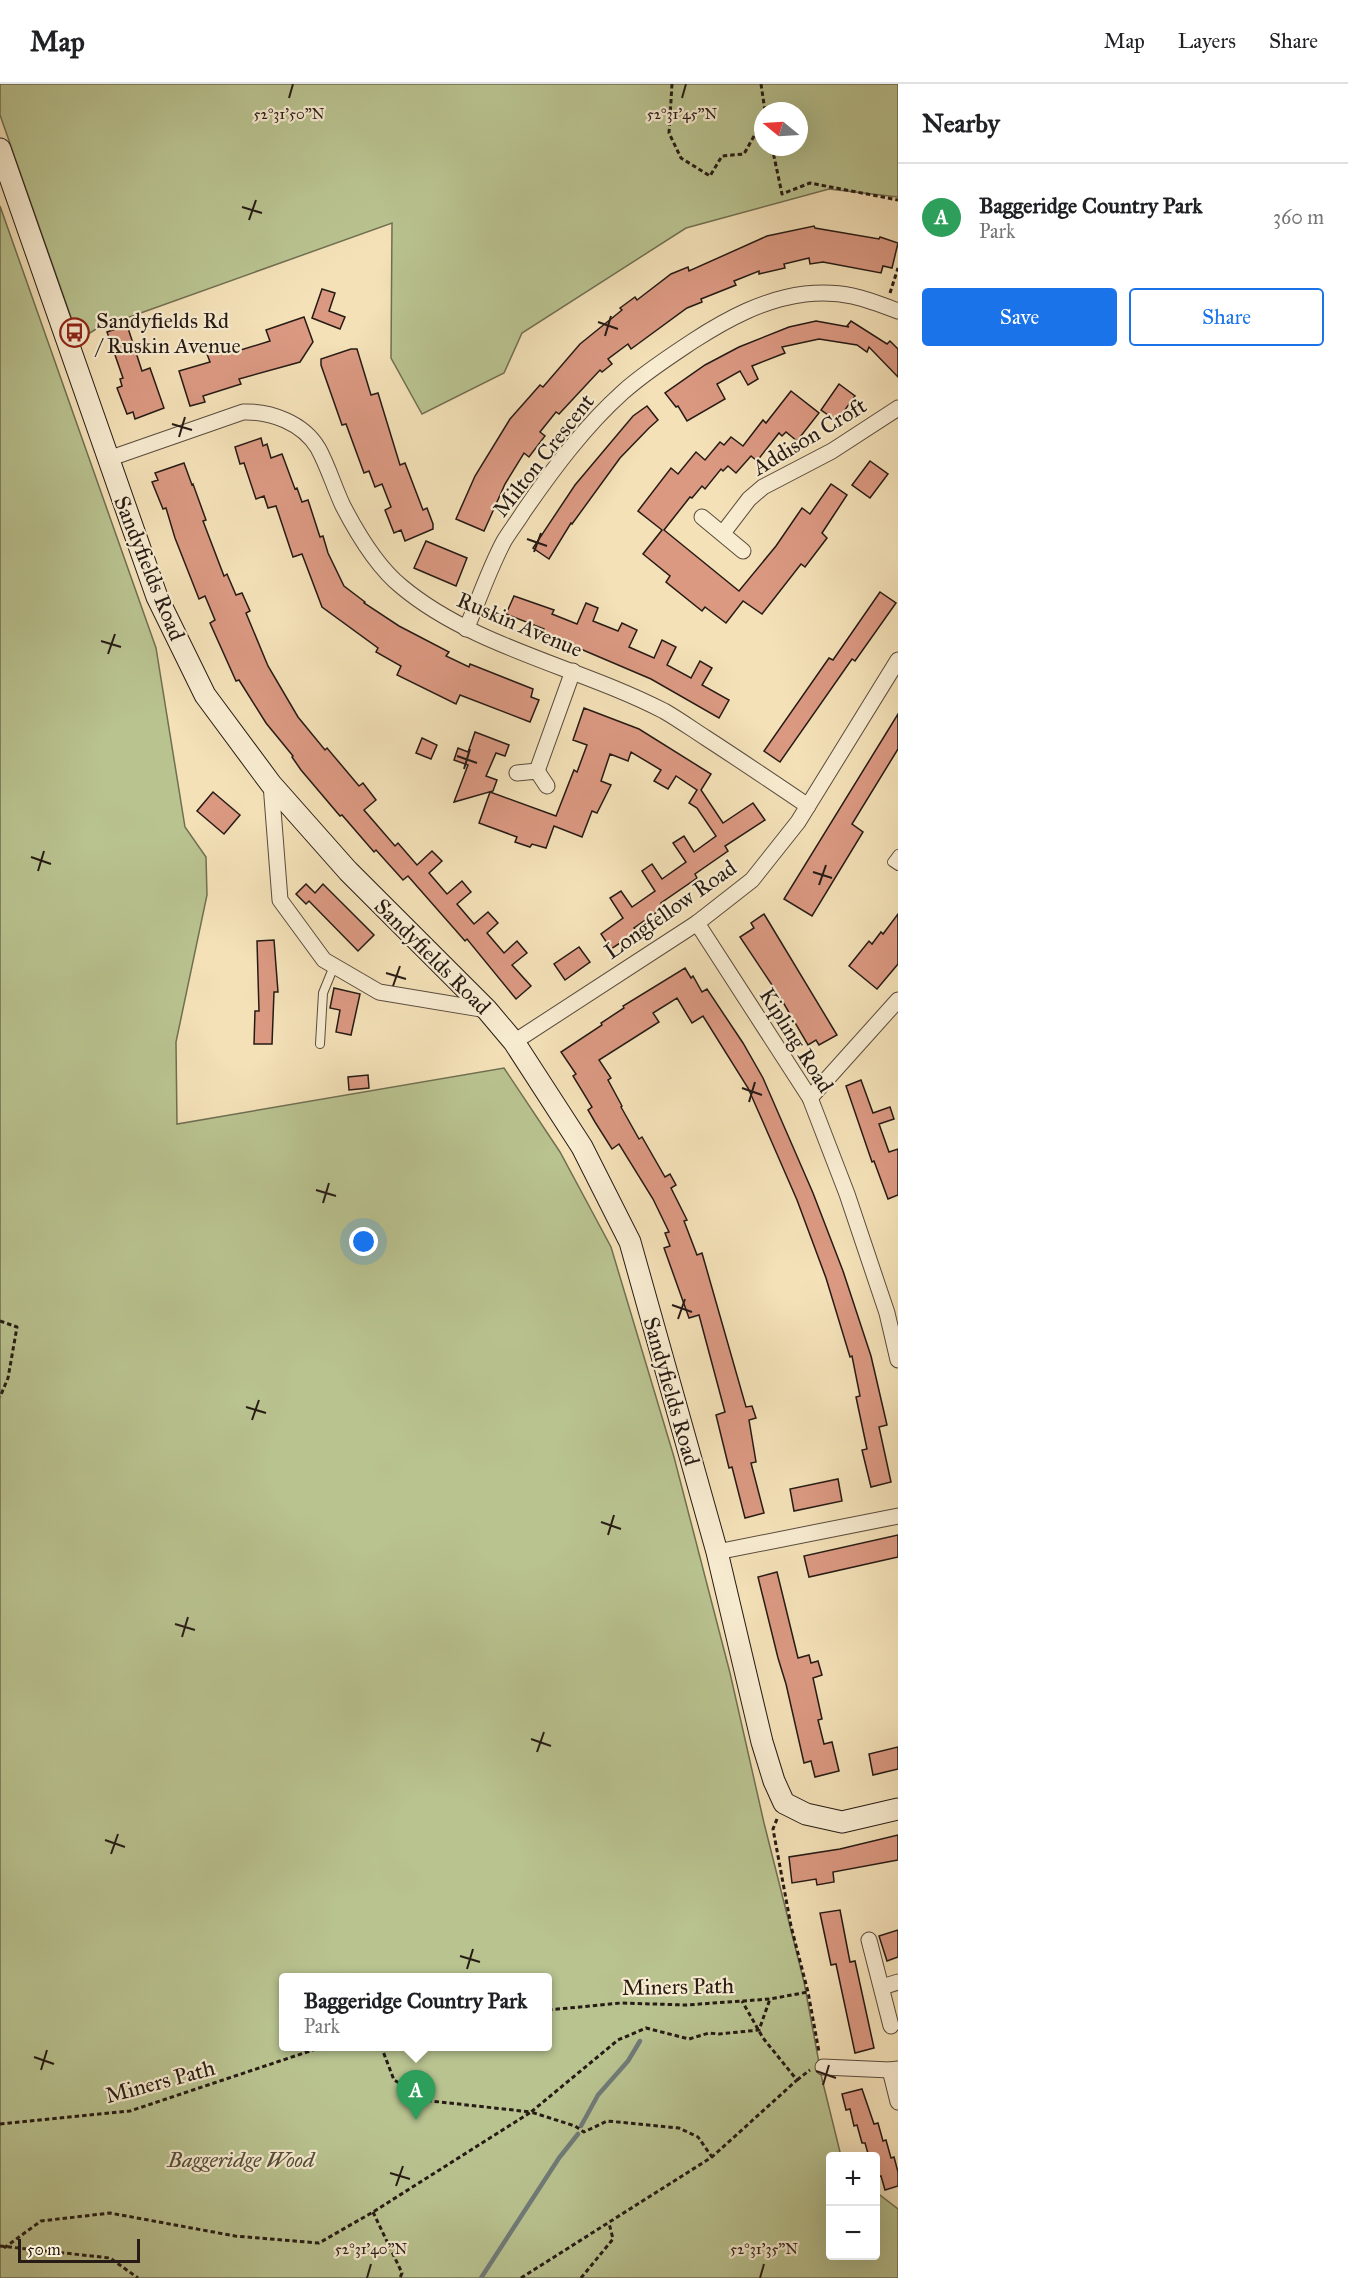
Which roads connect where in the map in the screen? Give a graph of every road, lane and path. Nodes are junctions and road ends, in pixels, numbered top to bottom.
1 (672, 84) edge
2 (761, 84) edge
3 (764, 102) edge
4 (754, 136) edge
5 (0, 149) edge
6 (774, 156) edge
7 (898, 200) edge
8 (898, 268) edge
9 (892, 308) edge
10 (898, 408) edge
11 (108, 459) junction
12 (702, 517) dead end
13 (723, 533) junction
14 (743, 551) dead end
15 (466, 629) junction
16 (898, 660) edge
17 (573, 671) junction
18 (537, 771) junction
19 (517, 773) dead end
20 (271, 784) junction
21 (548, 786) dead end
22 (808, 806) junction
23 (898, 854) edge
24 (898, 866) edge
25 (697, 923) junction
26 (334, 966) junction
27 (898, 1000) edge
28 (487, 1010) junction
29 (514, 1042) junction
30 (320, 1044) dead end
31 (810, 1098) junction
32 (893, 1312) edge
33 (0, 1320) edge
34 (898, 1360) edge
35 (0, 1398) edge
36 (898, 1516) edge
37 (717, 1552) junction
38 (784, 1803) junction
39 (898, 1809) edge
40 (869, 1940) dead end
41 (898, 1982) edge
42 (882, 1987) junction
43 (808, 1992) junction
44 (770, 1999) junction
45 (742, 2001) junction
46 (552, 2010) edge
47 (891, 2026) dead end
48 (759, 2030) junction
49 (310, 2051) edge
50 (383, 2051) edge
51 (823, 2067) joint
52 (894, 2070) edge
53 (898, 2102) edge
54 (531, 2112) junction
55 (0, 2124) edge
56 (711, 2157) junction
57 (373, 2212) junction
58 (609, 2223) junction
59 (2, 2247) edge
60 (138, 2278) edge
61 (400, 2278) edge
62 (521, 2278) edge
63 (581, 2278) edge

1 - 4 path
2 - 3 path
5 - 11 street, Sandyfields Road
6 - 7 path
8 - 9 path
9 - 15 street, Milton Crescent
10 - 13 street, Addison Croft
11 - 15 street, Ruskin Avenue
11 - 20 street, Sandyfields Road
12 - 13 street
13 - 14 street
15 - 17 street, Ruskin Avenue
16 - 22 street, Longfellow Road
17 - 18 street
17 - 22 street, Ruskin Avenue
18 - 19 street
18 - 21 street
20 - 26 street
20 - 28 street, Sandyfields Road
22 - 25 street, Longfellow Road
23 - 24 lane
25 - 29 street, Longfellow Road
25 - 31 street, Kipling Road
26 - 28 street
26 - 30 lane
27 - 31 street
28 - 29 street, Sandyfields Road
29 - 37 street, Sandyfields Road
31 - 32 street, Kipling Road
32 - 34 street, Kipling Road
33 - 35 path
36 - 37 street
37 - 38 street, Sandyfields Road
38 - 39 street
38 - 43 path
40 - 42 street
41 - 42 street
42 - 47 street
43 - 44 path, Miners Path
43 - 51 path
44 - 45 path, Miners Path
44 - 48 path
45 - 46 path, Miners Path
45 - 48 path
48 - 54 path
48 - 56 path
49 - 55 path, Miners Path
50 - 54 path
51 - 52 street
52 - 53 street
54 - 56 path
54 - 57 path
56 - 58 path
57 - 59 path
57 - 61 path
58 - 62 path
58 - 63 path
59 - 60 path

